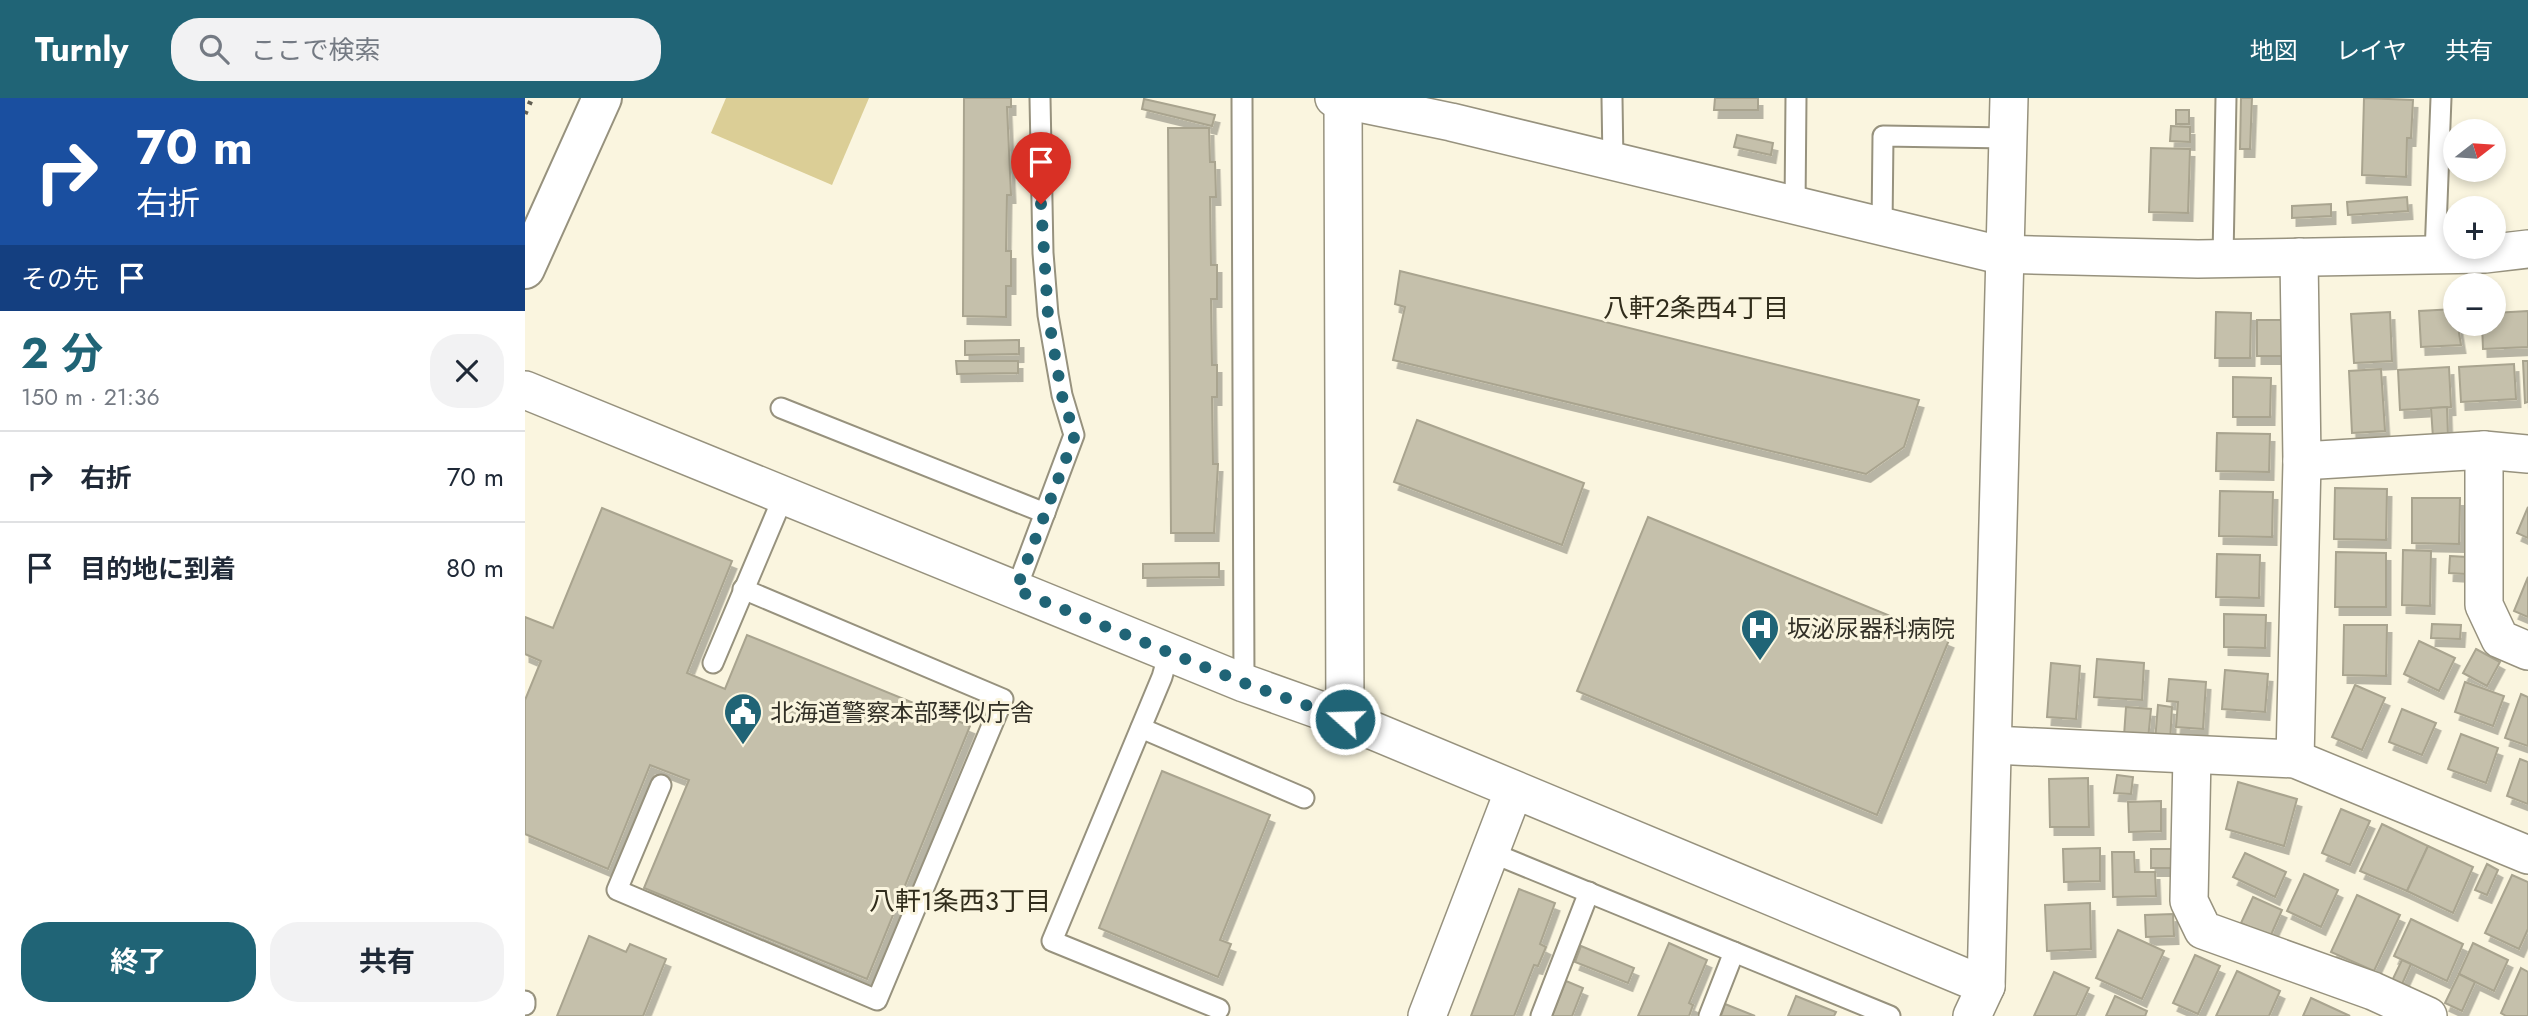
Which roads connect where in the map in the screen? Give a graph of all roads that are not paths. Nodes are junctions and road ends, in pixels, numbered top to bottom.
1 (602, 98) edge
2 (1040, 98) edge
3 (1242, 98) edge
4 (1612, 98) edge
5 (1796, 98) edge
6 (2009, 98) edge
7 (2226, 98) edge
8 (2441, 98) edge
9 (1338, 99) edge
10 (2008, 138) junction
11 (1613, 163) junction
12 (1795, 207) junction
13 (1882, 228) junction
14 (2528, 249) edge
15 (2006, 254) junction
16 (2435, 255) junction
17 (2299, 257) junction
18 (2223, 258) junction
19 (525, 269) edge
20 (525, 390) edge
21 (782, 408) dead end
22 (2484, 450) junction
23 (2528, 454) edge
24 (2302, 461) junction
25 (784, 495) junction
26 (1045, 513) junction
27 (743, 590) junction
28 (1016, 590) junction
29 (2528, 650) edge
30 (1169, 652) junction
31 (713, 663) dead end
32 (1244, 683) junction
33 (1345, 719) junction
34 (1141, 728) junction
35 (1993, 745) junction
36 (2192, 755) junction
37 (2295, 759) junction
38 (661, 785) dead end
39 (1514, 790) junction
40 (1304, 798) dead end
41 (1490, 852) junction
42 (2528, 855) edge
43 (1589, 892) junction
44 (1734, 952) junction
45 (1979, 1001) edge
46 (2368, 1003) edge
47 (874, 1008) edge
48 (1219, 1009) dead end
49 (1881, 1014) edge
50 (1427, 1016) edge
51 (1542, 1016) edge
52 (1709, 1016) edge
53 (2428, 1016) edge

1 - 19 street
2 - 26 lane
3 - 32 lane
4 - 11 lane
5 - 12 lane
6 - 10 street
7 - 18 lane
8 - 16 lane
9 - 11 street
9 - 33 street
10 - 13 lane
10 - 15 street
11 - 12 street
12 - 13 street
13 - 15 street
14 - 16 street
15 - 18 street
15 - 35 street
16 - 17 street
17 - 18 street
17 - 24 street
20 - 25 street
21 - 26 lane
22 - 23 street
22 - 24 street
22 - 29 street
24 - 37 street
25 - 27 lane
25 - 28 street
26 - 28 lane
27 - 31 lane
27 - 47 lane
28 - 30 street
30 - 32 street
30 - 34 lane
32 - 33 street
33 - 39 street
34 - 40 lane
34 - 48 lane
35 - 36 street
35 - 45 street
36 - 37 street
36 - 46 street
37 - 42 street
38 - 47 lane
39 - 41 street
39 - 45 street
41 - 43 lane
41 - 50 street
43 - 44 lane
43 - 51 lane
44 - 49 lane
44 - 52 lane
46 - 53 street

